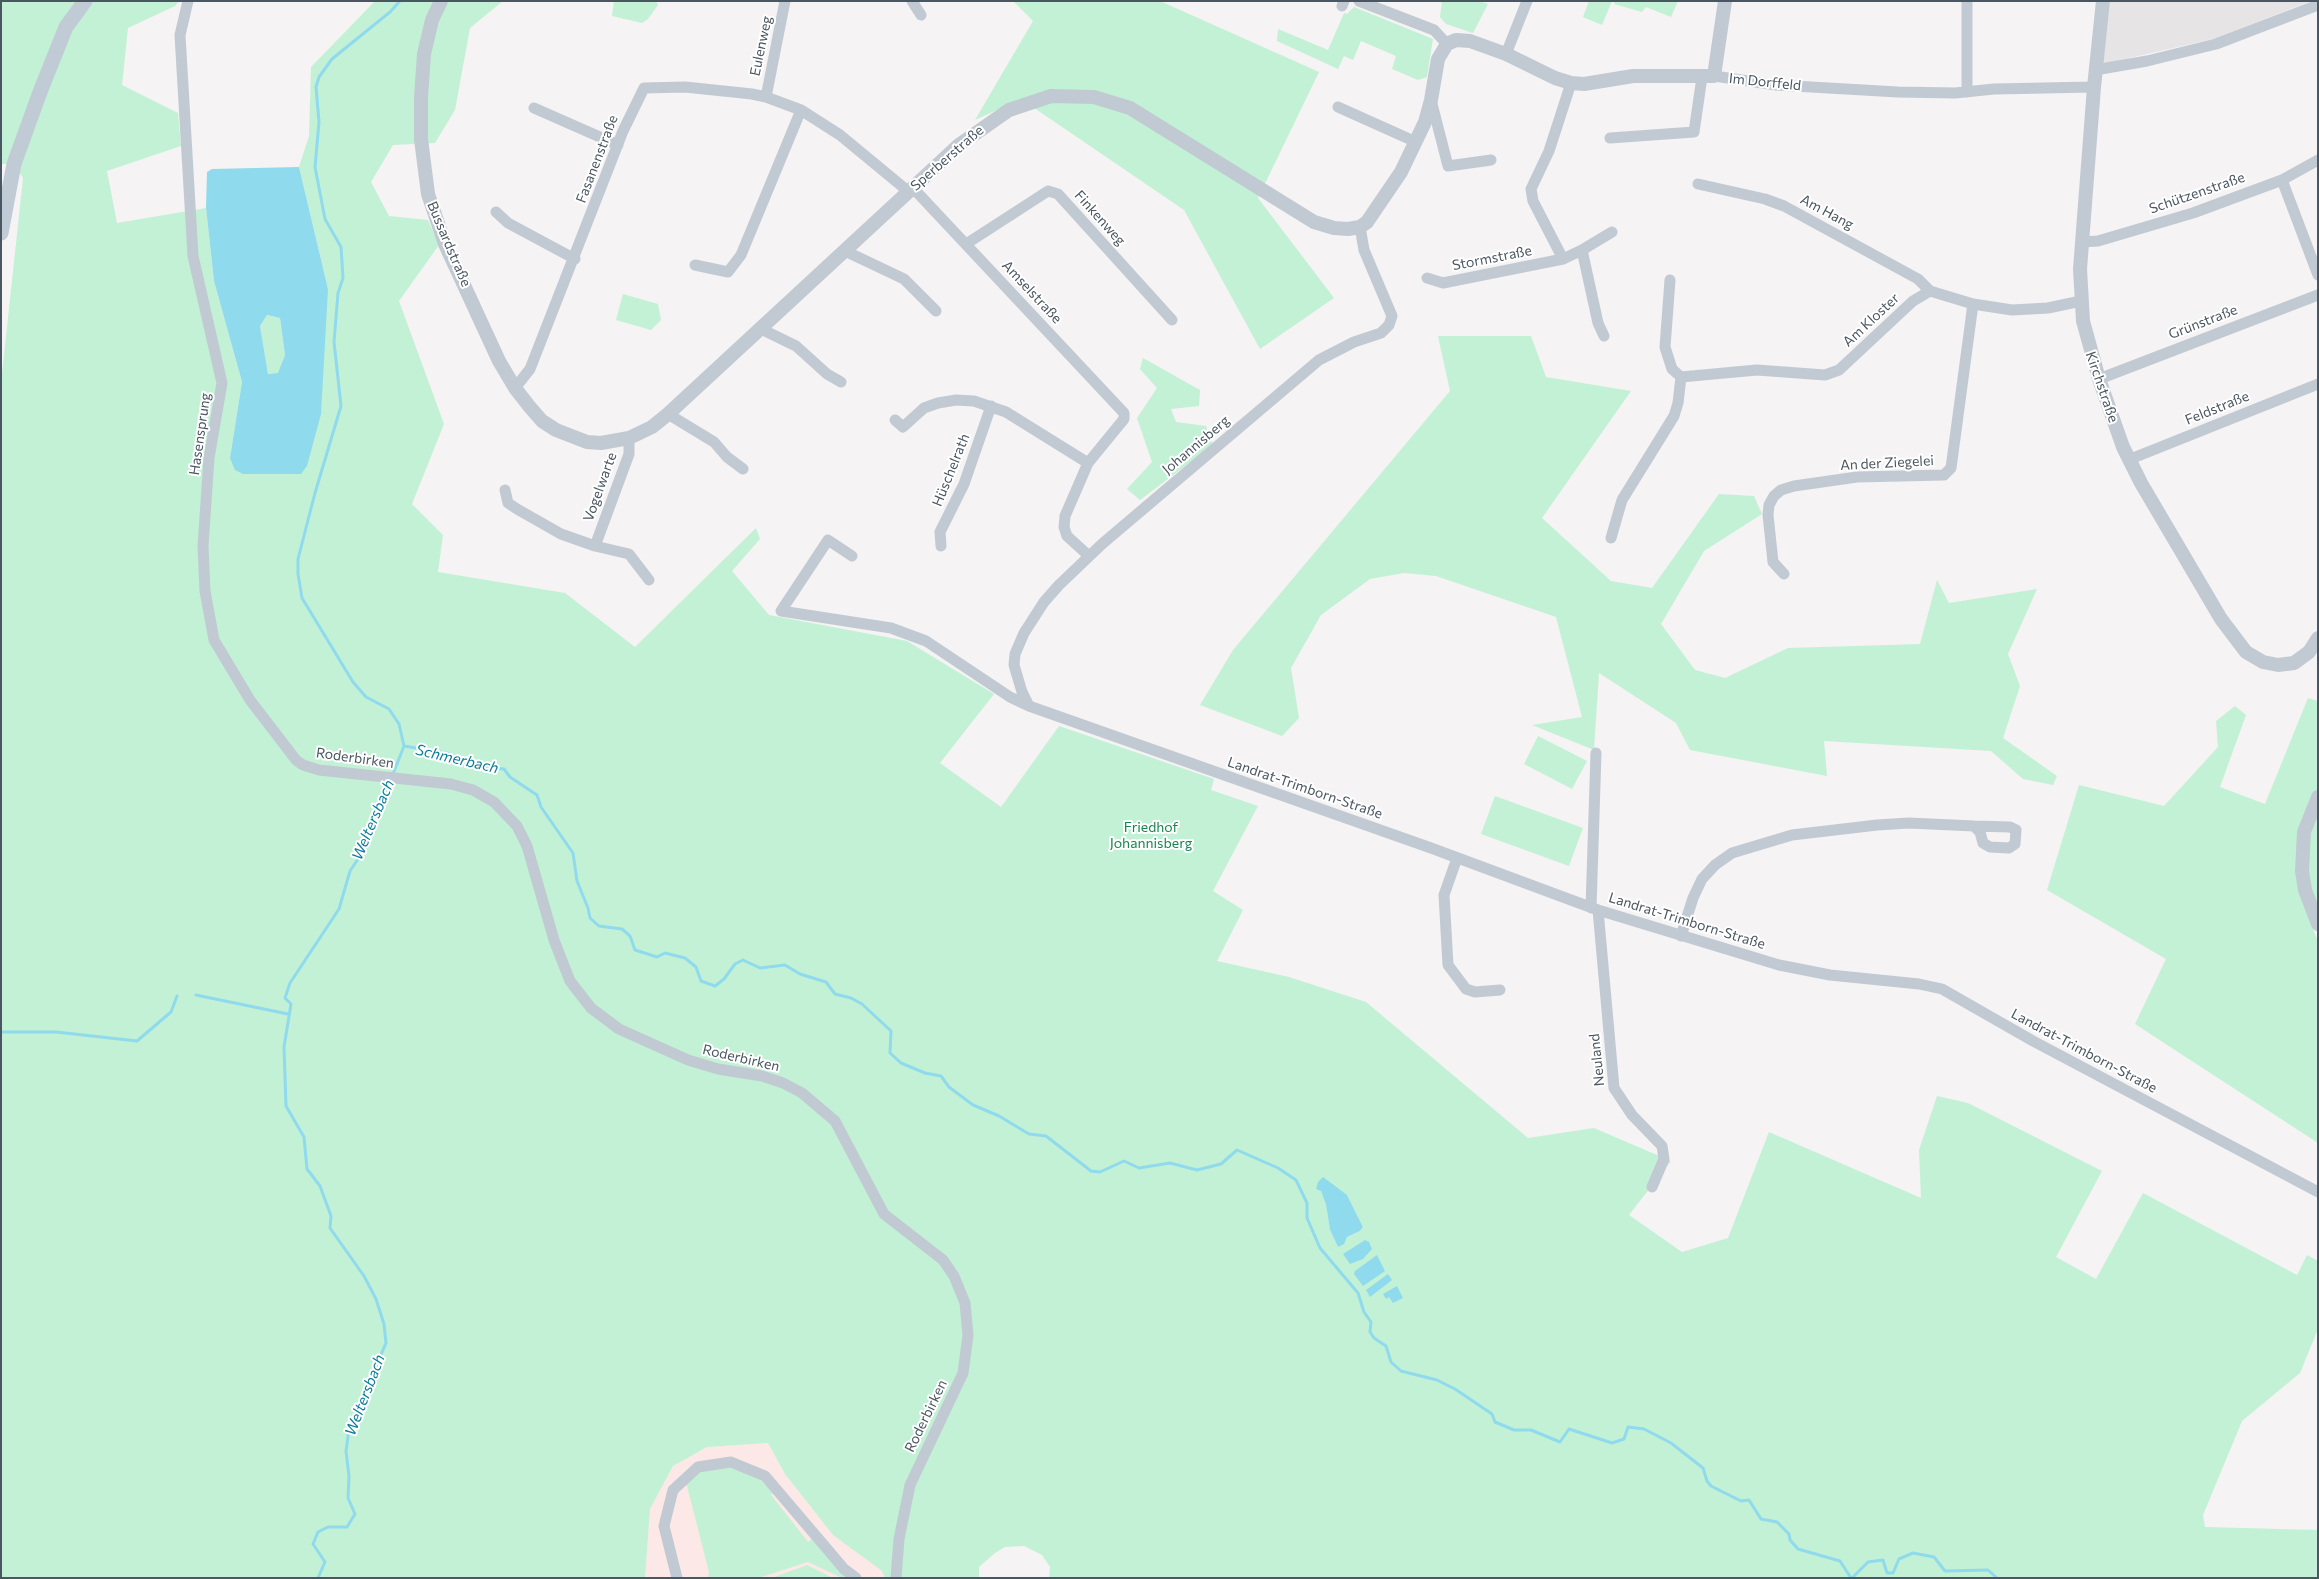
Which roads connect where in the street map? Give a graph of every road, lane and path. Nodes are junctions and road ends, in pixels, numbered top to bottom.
1 (85, 1) edge
2 (188, 1) edge
3 (440, 1) edge
4 (785, 1) edge
5 (912, 1) edge
6 (1359, 1) edge
7 (1527, 1) edge
8 (1725, 1) edge
9 (1967, 1) edge
10 (2103, 1) edge
11 (2316, 1) edge
12 (2318, 6) edge
13 (921, 15) dead end
14 (1447, 44) junction
15 (1506, 54) junction
16 (2095, 70) junction
17 (1708, 77) junction
18 (1571, 83) junction
19 (2094, 87) junction
20 (1967, 92) junction
21 (766, 97) junction
22 (1431, 100) junction
23 (1338, 107) dead end
24 (534, 108) dead end
25 (801, 110) junction
26 (1610, 138) dead end
27 (1416, 142) junction
28 (618, 145) junction
29 (1492, 160) dead end
30 (2318, 160) edge
31 (2282, 180) junction
32 (1698, 184) dead end
33 (911, 190) junction
34 (496, 212) dead end
35 (1360, 227) junction
36 (1612, 232) dead end
37 (1, 233) edge
38 (2082, 242) junction
39 (966, 244) junction
40 (1582, 250) junction
41 (845, 251) junction
42 (574, 259) junction
43 (1563, 259) junction
44 (696, 265) dead end
45 (2318, 275) edge
46 (1427, 278) dead end
47 (1670, 280) dead end
48 (1930, 292) junction
49 (2318, 295) edge
50 (2081, 301) junction
51 (1973, 304) junction
52 (936, 311) dead end
53 (1172, 320) dead end
54 (759, 328) junction
55 (1604, 336) dead end
56 (1681, 377) junction
57 (2098, 379) junction
58 (841, 382) dead end
59 (2318, 384) edge
60 (515, 388) junction
61 (991, 406) junction
62 (668, 414) junction
63 (895, 420) dead end
64 (629, 438) junction
65 (587, 442) joint
66 (2128, 460) junction
67 (1088, 463) junction
68 (743, 469) dead end
69 (505, 490) dead end
70 (1611, 538) dead end
71 (595, 546) junction
72 (941, 546) dead end
73 (852, 556) dead end
74 (1089, 556) junction
75 (1784, 574) dead end
76 (649, 580) dead end
77 (2318, 638) edge
78 (1029, 706) junction
79 (1596, 753) dead end
80 (296, 760) joint
81 (2318, 797) edge
82 (1974, 826) dead end
83 (1457, 858) junction
84 (1594, 909) junction
85 (2318, 924) edge
86 (1682, 936) junction
87 (1500, 990) dead end
88 (1652, 1187) dead end
89 (2318, 1192) edge
90 (677, 1578) edge
91 (856, 1578) edge
92 (896, 1578) edge

1 - 37 main road
2 - 80 street, Hasensprung
3 - 60 street, Bussardstraße
4 - 21 street, Eulenweg
5 - 13 street
6 - 14 street
7 - 15 street
8 - 17 street
9 - 20 street
10 - 16 street, Kirchstraße
11 - 12 street
12 - 16 street
14 - 15 street, Im Dorffeld
14 - 22 street
15 - 18 street, Im Dorffeld
16 - 19 street, Kirchstraße
17 - 18 street, Im Dorffeld
17 - 20 street, Im Dorffeld
17 - 26 street
18 - 43 street
19 - 20 street, Im Dorffeld
19 - 38 street, Kirchstraße
21 - 25 street, Fasanenstraße
21 - 28 street, Fasanenstraße
22 - 27 street
22 - 29 street
23 - 27 street
24 - 28 street
25 - 33 street, Fasanenstraße
25 - 44 street
27 - 35 street
28 - 42 street, Fasanenstraße
30 - 31 street, Schützenstraße
31 - 38 street, Schützenstraße
31 - 45 street
32 - 48 street, Am Hang
33 - 35 street, Sperberstraße
33 - 39 street, Amselstraße
33 - 41 street, Sperberstraße
34 - 42 street
35 - 74 street, Johannisberg
36 - 40 street, Stormstraße
38 - 50 street, Kirchstraße
39 - 53 street, Finkenweg
39 - 67 street, Amselstraße
40 - 43 street, Stormstraße
40 - 55 street
41 - 52 street
41 - 54 street, Sperberstraße
42 - 60 street, Fasanenstraße
43 - 46 street, Stormstraße
47 - 56 street
48 - 51 street
48 - 56 street, Am Kloster
49 - 57 street, Grünstraße
50 - 51 street
50 - 57 street, Kirchstraße
51 - 75 street, An der Ziegelei
54 - 58 street
54 - 62 street, Sperberstraße
56 - 70 street
57 - 66 street, Kirchstraße
59 - 66 street, Feldstraße
60 - 65 street, Bussardstraße
61 - 63 street
61 - 67 street
61 - 72 street, Hüschelrath
62 - 64 street, Sperberstraße
62 - 68 street
64 - 65 street, Sperberstraße
64 - 71 street, Vogelwarte
66 - 77 street, Kirchstraße
67 - 74 street
69 - 71 street
71 - 76 street
73 - 78 street, Landrat-Trimborn-Straße
74 - 78 street, Johannisberg
78 - 83 street, Landrat-Trimborn-Straße
79 - 84 street, Neuland
80 - 92 street, Roderbirken
81 - 85 street
82 - 86 street
83 - 84 street, Landrat-Trimborn-Straße
83 - 87 street
84 - 86 street, Landrat-Trimborn-Straße
84 - 88 street, Neuland
86 - 89 street, Landrat-Trimborn-Straße
90 - 91 street

